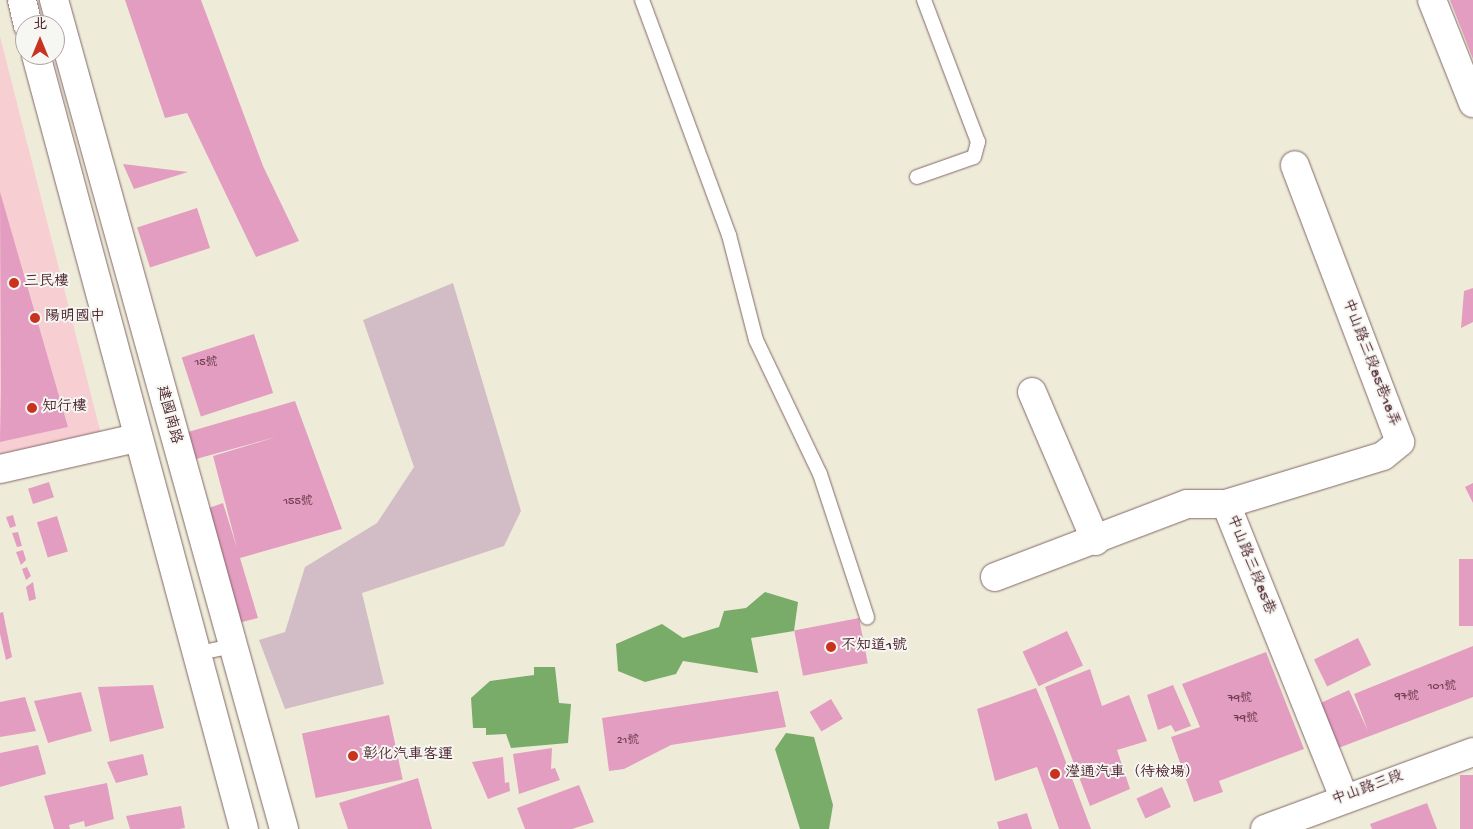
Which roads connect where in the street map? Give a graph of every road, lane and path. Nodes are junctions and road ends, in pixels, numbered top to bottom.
1 (22, 0) edge
2 (54, 0) edge
3 (642, 0) edge
4 (924, 0) edge
5 (1432, 0) edge
6 (26, 15) edge
7 (39, 65) edge
8 (1473, 103) edge
9 (1295, 165) dead end
10 (917, 177) dead end
11 (1032, 392) dead end
12 (138, 438) junction
13 (0, 470) edge
14 (1226, 504) junction
15 (1096, 541) junction
16 (995, 577) dead end
17 (867, 617) dead end
18 (232, 646) junction
19 (194, 654) junction
20 (1473, 752) edge
21 (1344, 797) junction
22 (244, 829) edge
23 (284, 829) edge
24 (1264, 829) edge

1 - 6 street
2 - 18 street, 建國南路
3 - 17 lane
4 - 10 lane
5 - 8 street
7 - 12 street
9 - 14 street, 中山路三段85巷18弄
11 - 15 street
12 - 13 street
12 - 19 street
14 - 15 street, 中山路三段85巷
14 - 21 street, 中山路三段85巷
15 - 16 street, 中山路三段85巷
18 - 19 lane
18 - 23 street, 建國南路
19 - 22 street
20 - 21 street, 中山路三段
21 - 24 street, 中山路三段

